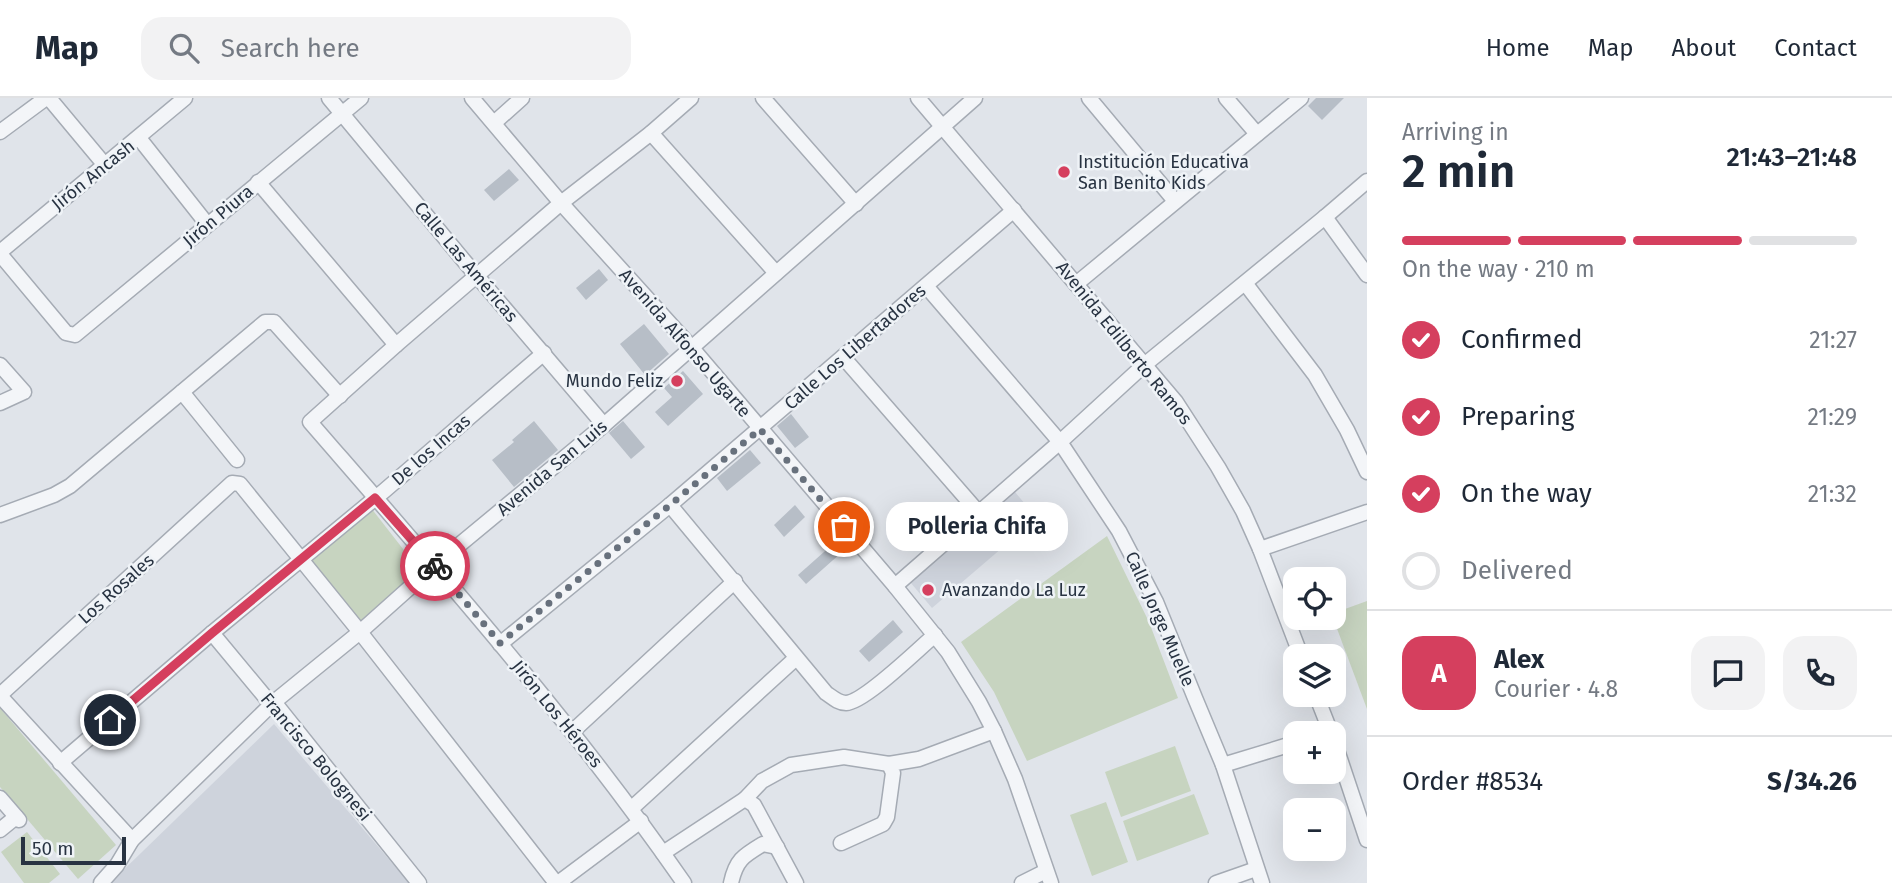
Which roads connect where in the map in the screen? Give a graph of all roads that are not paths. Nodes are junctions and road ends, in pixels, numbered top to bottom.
1 (47, 98) edge
2 (186, 98) edge
3 (329, 98) edge
4 (361, 98) edge
5 (472, 98) edge
6 (522, 98) edge
7 (691, 98) edge
8 (763, 98) edge
9 (918, 98) edge
10 (975, 98) edge
11 (1089, 98) edge
12 (1226, 98) edge
13 (1301, 98) edge
14 (343, 114) junction
15 (494, 123) junction
16 (942, 126) junction
17 (0, 132) edge
18 (651, 133) junction
19 (1257, 134) junction
20 (139, 138) junction
21 (104, 164) junction
22 (1367, 181) edge
23 (258, 182) junction
24 (1175, 201) junction
25 (561, 203) junction
26 (856, 204) junction
27 (1014, 210) junction
28 (1325, 217) junction
29 (207, 224) junction
30 (0, 253) edge
31 (776, 274) junction
32 (477, 275) junction
33 (1367, 275) edge
34 (1245, 283) junction
35 (1076, 284) junction
36 (926, 286) junction
37 (396, 345) junction
38 (692, 348) junction
39 (544, 353) junction
40 (843, 357) junction
41 (0, 365) edge
42 (1143, 366) junction
43 (182, 392) junction
44 (340, 396) junction
45 (0, 403) edge
46 (604, 425) junction
47 (760, 429) junction
48 (1060, 442) junction
49 (237, 460) dead end
50 (1367, 472) edge
51 (375, 498) junction
52 (670, 505) junction
53 (1367, 512) edge
54 (979, 513) junction
55 (0, 515) edge
56 (1260, 549) junction
57 (302, 559) junction
58 (435, 565) junction
59 (735, 581) junction
60 (895, 586) junction
61 (360, 632) junction
62 (212, 633) junction
63 (935, 635) junction
64 (500, 643) junction
65 (1296, 644) edge
66 (796, 658) junction
67 (0, 695) edge
68 (274, 702) junction
69 (994, 731) junction
70 (572, 732) junction
71 (1283, 747) edge
72 (60, 763) junction
73 (890, 764) junction
74 (1223, 765) junction
75 (1346, 778) edge
76 (0, 798) edge
77 (745, 799) junction
78 (632, 808) junction
79 (641, 821) junction
80 (0, 830) edge
81 (1365, 830) edge
82 (132, 839) junction
83 (841, 843) dead end
84 (777, 847) junction
85 (663, 853) junction
86 (1256, 869) junction
87 (1049, 877) edge
88 (101, 883) edge
89 (419, 883) edge
90 (557, 883) edge
91 (684, 883) edge
92 (731, 883) edge
93 (796, 883) edge
94 (1022, 883) edge
95 (1216, 883) edge
96 (1262, 883) edge

1 - 17 street
1 - 21 street
2 - 20 street, Jirón Ancash
3 - 14 street, Calle Las Américas
4 - 14 street, Jirón Piura
5 - 15 street, Avenida Alfonso Ugarte
6 - 15 street
7 - 18 street
8 - 26 street
9 - 16 street, Avenida Edilberto Ramos
10 - 16 street, Avenida San Luis
11 - 24 street
12 - 19 street
13 - 19 street
14 - 23 street, Jirón Piura
14 - 32 street, Calle Las Américas
15 - 25 street, Avenida Alfonso Ugarte
16 - 26 street, Avenida San Luis
16 - 27 street, Avenida Edilberto Ramos
18 - 25 street
18 - 31 street
19 - 24 street
20 - 21 street, Jirón Ancash
20 - 29 street
21 - 30 street, Jirón Ancash
22 - 28 street
23 - 29 street, Jirón Piura
23 - 37 street
24 - 35 street
25 - 32 street
25 - 38 street, Avenida Alfonso Ugarte
26 - 31 street, Avenida San Luis
27 - 35 street, Avenida Edilberto Ramos
27 - 36 street, Calle Los Libertadores
28 - 33 street
28 - 34 street
29 - 30 street, Jirón Piura
31 - 38 street, Avenida San Luis
32 - 37 street
32 - 39 street, Calle Las Américas
34 - 42 street
34 - 50 street
35 - 42 street, Avenida Edilberto Ramos
36 - 40 street, Calle Los Libertadores
36 - 48 street, Calle Jorge Muelle
37 - 44 street
38 - 46 street, Avenida San Luis
38 - 47 street, Avenida Alfonso Ugarte
39 - 46 street, Calle Las Américas
39 - 51 street, De los Incas
40 - 47 street, Calle Los Libertadores
40 - 54 street
41 - 45 street
42 - 48 street
42 - 56 street, Avenida Edilberto Ramos
43 - 44 street
43 - 49 street
43 - 55 street
44 - 51 street, Jirón Los Héroes
46 - 58 street, Avenida San Luis
47 - 52 street, Calle Los Libertadores
47 - 60 street, Avenida Alfonso Ugarte
48 - 54 street
48 - 74 street, Calle Jorge Muelle
51 - 57 street, De los Incas
51 - 58 street, Jirón Los Héroes
52 - 59 street
52 - 64 street, Calle Los Libertadores
53 - 56 street
54 - 60 street
56 - 65 street, Avenida Edilberto Ramos
57 - 61 street
57 - 62 street, De los Incas
57 - 67 street, Los Rosales
58 - 61 street, Avenida San Luis
58 - 64 street, Jirón Los Héroes
59 - 66 street
59 - 70 street
60 - 63 street, Avenida Alfonso Ugarte
61 - 68 street, Avenida San Luis
61 - 90 street
62 - 68 street, Francisco Bolognesi
62 - 72 street, De los Incas
63 - 66 street
63 - 69 street, Avenida Alfonso Ugarte
64 - 70 street, Jirón Los Héroes
66 - 78 street
67 - 72 street
68 - 82 street, Avenida San Luis
68 - 89 street, Francisco Bolognesi
69 - 73 street
69 - 87 street, Avenida Alfonso Ugarte
70 - 78 street, Jirón Los Héroes
71 - 74 street
72 - 82 street
73 - 77 street
73 - 83 street
74 - 86 street, Calle Jorge Muelle
75 - 81 street
76 - 80 street
77 - 84 street
77 - 85 street
78 - 79 street, Jirón Los Héroes
79 - 85 street, Jirón Los Héroes
79 - 90 street
82 - 88 street, Avenida San Luis
84 - 92 street
84 - 93 street
85 - 91 street, Jirón Los Héroes
86 - 95 street
86 - 96 street, Calle Jorge Muelle
87 - 94 street

